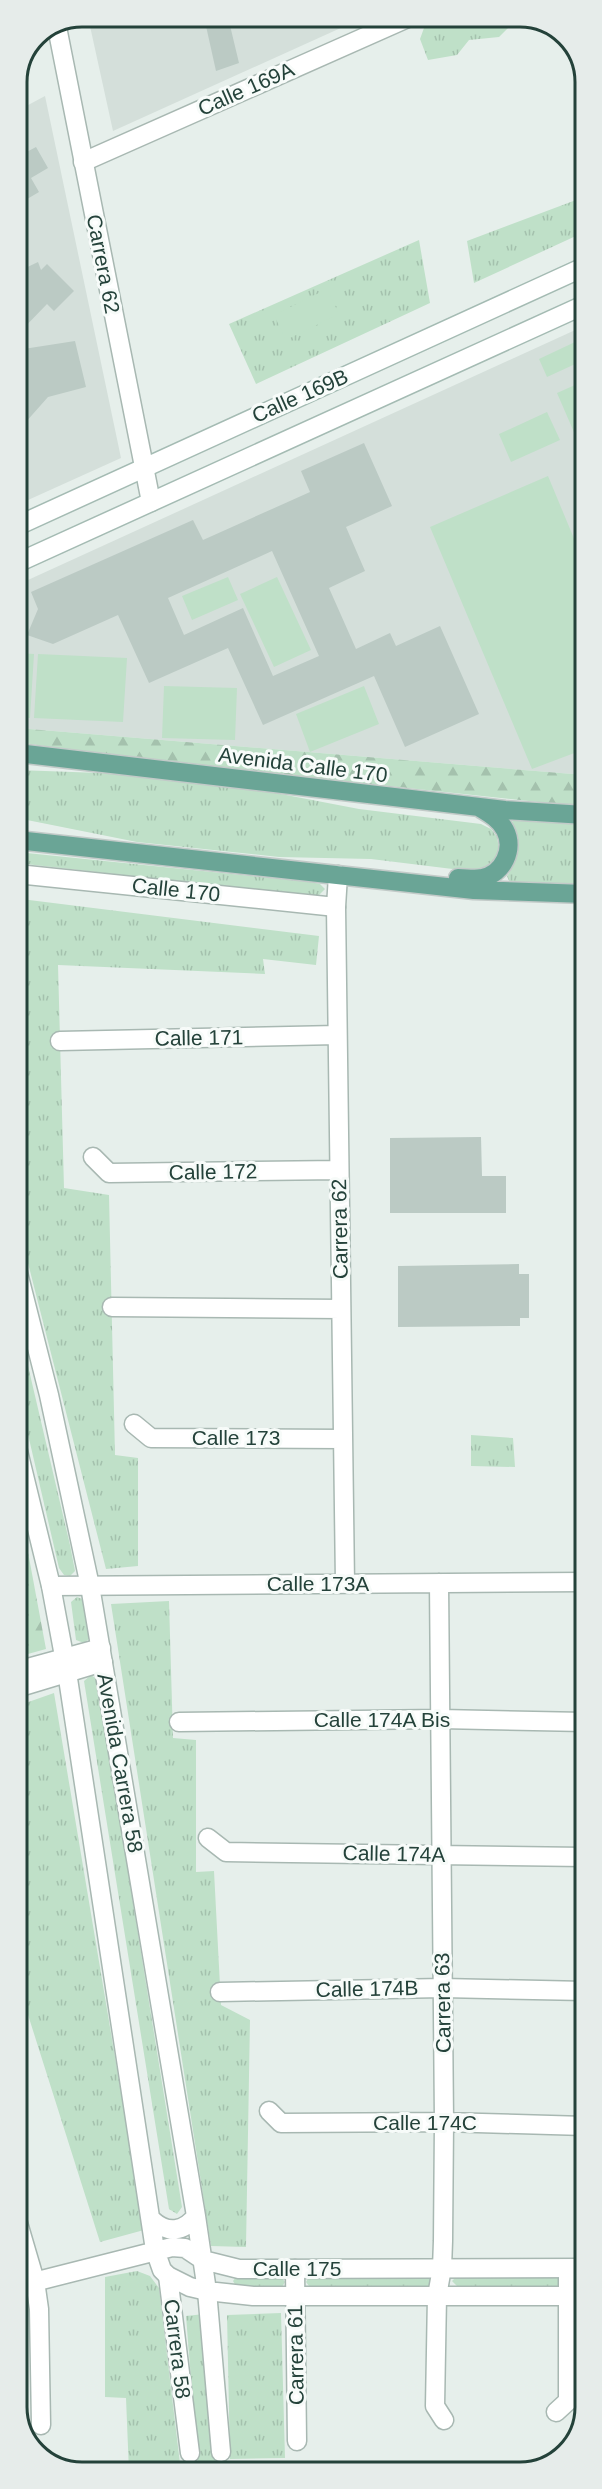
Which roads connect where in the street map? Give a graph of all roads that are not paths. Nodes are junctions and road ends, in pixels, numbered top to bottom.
1 (387, 27) edge
2 (58, 32) edge
3 (83, 162) junction
4 (575, 271) edge
5 (575, 309) edge
6 (143, 468) junction
7 (151, 502) junction
8 (27, 521) edge
9 (27, 558) edge
10 (27, 754) edge
11 (27, 760) edge
12 (81, 760) junction
13 (479, 807) junction
14 (575, 814) edge
15 (27, 841) edge
16 (27, 875) edge
17 (338, 875) junction
18 (363, 878) junction
19 (575, 894) edge
20 (336, 907) junction
21 (338, 1035) junction
22 (60, 1041) dead end
23 (93, 1157) dead end
24 (339, 1170) junction
25 (112, 1307) dead end
26 (27, 1308) edge
27 (341, 1310) junction
28 (134, 1424) dead end
29 (343, 1439) junction
30 (27, 1488) edge
31 (575, 1582) edge
32 (439, 1583) junction
33 (345, 1584) junction
34 (51, 1586) junction
35 (90, 1586) junction
36 (102, 1655) junction
37 (66, 1665) junction
38 (27, 1670) edge
39 (27, 1683) edge
40 (441, 1719) junction
41 (179, 1722) dead end
42 (575, 1722) edge
43 (208, 1838) dead end
44 (440, 1855) junction
45 (575, 1857) edge
46 (443, 1988) junction
47 (575, 1991) edge
48 (220, 1992) dead end
49 (269, 2111) dead end
50 (444, 2122) junction
51 (575, 2126) edge
52 (196, 2216) junction
53 (152, 2220) junction
54 (155, 2250) junction
55 (203, 2260) junction
56 (295, 2268) junction
57 (442, 2268) junction
58 (575, 2269) edge
59 (168, 2276) junction
60 (27, 2283) edge
61 (27, 2285) edge
62 (207, 2291) junction
63 (295, 2295) junction
64 (437, 2295) junction
65 (575, 2296) edge
66 (575, 2319) edge
67 (556, 2412) dead end
68 (444, 2420) dead end
69 (41, 2425) dead end
70 (297, 2441) dead end
71 (221, 2452) dead end
72 (190, 2453) dead end

1 - 3 street, Calle 169A
2 - 3 street, Carrera 62
3 - 6 street, Carrera 62
4 - 6 street, Calle 169B
5 - 7 street, Calle 169B
6 - 7 street, Carrera 62
6 - 8 street, Calle 169B
7 - 9 street, Calle 169B
10 - 12 main road, Avenida Calle 170
11 - 12 main road
12 - 13 main road, Avenida Calle 170
13 - 14 main road, Avenida Calle 170
13 - 18 main road
15 - 17 main road
16 - 20 street, Calle 170
17 - 18 main road
17 - 20 street, Carrera 62
18 - 19 main road
20 - 21 street, Carrera 62
21 - 22 street, Calle 171
21 - 24 street, Carrera 62
23 - 24 street, Calle 172
24 - 27 street, Carrera 62
25 - 27 street
26 - 35 street, Avenida Carrera 58
27 - 29 street, Carrera 62
28 - 29 street, Calle 173
29 - 33 street, Carrera 62
30 - 34 street, Avenida Carrera 58
31 - 32 street, Calle 173A
32 - 33 street, Calle 173A
32 - 40 street, Carrera 63
33 - 35 street, Calle 173A
34 - 35 street, Calle 173A
34 - 37 street, Avenida Carrera 58
35 - 36 street, Avenida Carrera 58
36 - 37 street
36 - 52 street, Avenida Carrera 58
37 - 38 street
37 - 39 street
37 - 53 street, Avenida Carrera 58
40 - 41 street, Calle 174A Bis
40 - 42 street, Calle 174A Bis
40 - 44 street, Carrera 63
43 - 44 street, Calle 174A
44 - 45 street, Calle 174A
44 - 46 street, Carrera 63
46 - 47 street, Calle 174B
46 - 48 street, Calle 174B
46 - 50 street, Carrera 63
49 - 50 street, Calle 174C
50 - 51 street, Calle 174C
50 - 57 street, Carrera 63
52 - 53 street
52 - 55 street, Avenida Carrera 58
53 - 54 street, Avenida Carrera 58
54 - 55 street, Calle 175
54 - 59 street, Carrera 58
54 - 60 street, Calle 175
55 - 56 street, Calle 175
55 - 62 street, Carrera 58
56 - 57 street, Calle 175
56 - 63 street, Carrera 61
57 - 58 street, Calle 175
57 - 64 street, Carrera 63
59 - 62 street, Calle 175
59 - 72 street, Carrera 58
61 - 69 street
62 - 63 street, Calle 175
62 - 71 street, Carrera 58
63 - 64 street, Calle 175
63 - 70 street, Carrera 61
64 - 65 street, Calle 175
64 - 68 street, Carrera 63
66 - 67 street

